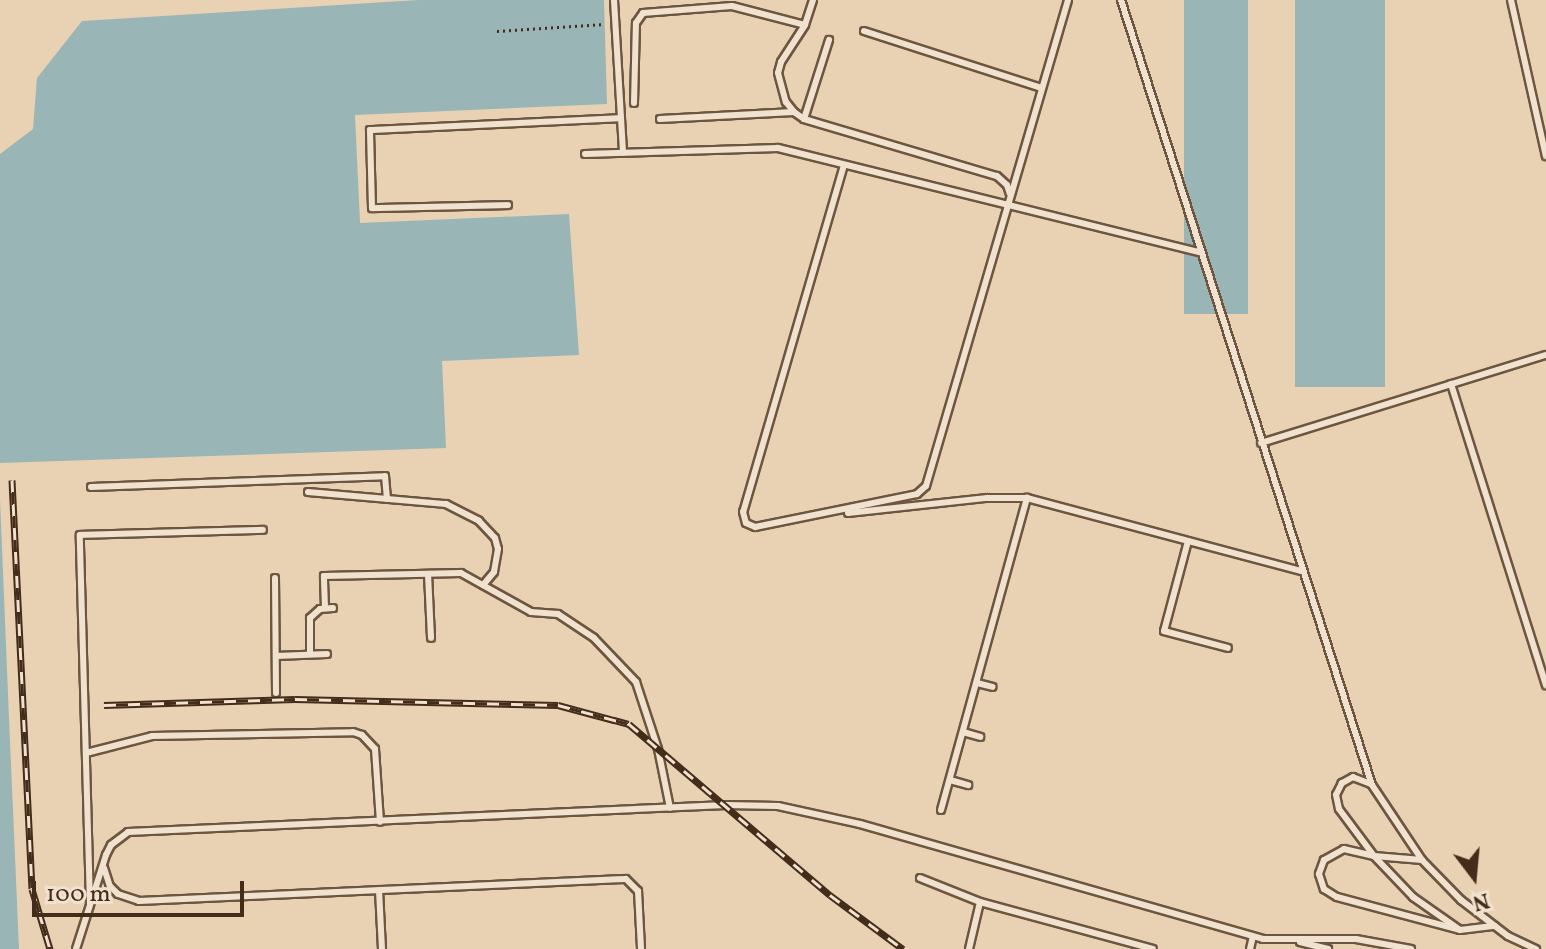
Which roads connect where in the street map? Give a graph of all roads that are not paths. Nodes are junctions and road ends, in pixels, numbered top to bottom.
1 (614, 0) edge
2 (813, 0) edge
3 (1068, 0) edge
4 (1121, 0) edge
5 (1511, 0) edge
6 (805, 25) junction
7 (864, 31) dead end
8 (829, 40) dead end
9 (1042, 88) junction
10 (634, 103) dead end
11 (794, 112) junction
12 (621, 118) junction
13 (660, 119) dead end
14 (804, 119) junction
15 (623, 153) junction
16 (585, 154) dead end
17 (1546, 156) edge
18 (844, 165) junction
19 (508, 205) dead end
20 (1008, 205) junction
21 (1201, 253) junction
22 (1546, 355) edge
23 (1451, 384) junction
24 (1261, 443) junction
25 (91, 487) dead end
26 (308, 492) dead end
27 (1027, 498) junction
28 (387, 499) junction
29 (820, 515) junction
30 (263, 530) dead end
31 (1188, 541) junction
32 (1302, 571) junction
33 (428, 574) junction
34 (275, 578) dead end
35 (483, 585) junction
36 (325, 608) junction
37 (333, 608) dead end
38 (431, 638) dead end
39 (1228, 648) dead end
40 (310, 654) junction
41 (327, 654) dead end
42 (276, 656) junction
43 (977, 683) junction
44 (1546, 685) edge
45 (993, 687) dead end
46 (276, 693) dead end
47 (963, 732) junction
48 (980, 737) dead end
49 (86, 753) junction
50 (950, 780) junction
51 (968, 785) dead end
52 (1372, 785) junction
53 (670, 808) junction
54 (941, 810) dead end
55 (380, 822) junction
56 (1374, 856) junction
57 (1422, 860) junction
58 (104, 865) junction
59 (920, 878) dead end
60 (379, 890) junction
61 (980, 902) junction
62 (90, 910) junction
63 (1495, 926) junction
64 (1460, 930) junction
65 (1253, 936) junction
66 (1290, 939) junction
67 (76, 949) edge
68 (382, 949) edge
69 (641, 949) edge
70 (969, 949) edge
71 (1153, 949) edge
72 (1250, 949) edge
73 (1328, 949) edge
74 (1411, 949) edge
75 (1536, 949) edge

1 - 12 lane
2 - 6 lane
3 - 9 lane
4 - 21 lane
5 - 17 lane
6 - 10 lane
6 - 11 lane
7 - 9 lane
8 - 14 lane
9 - 20 lane
11 - 13 lane
11 - 14 lane
12 - 15 lane
12 - 19 lane
14 - 20 lane
15 - 16 lane
15 - 18 lane
18 - 20 lane
18 - 29 lane
20 - 21 lane
20 - 29 lane
21 - 24 lane
22 - 23 lane
23 - 24 lane
23 - 44 lane
24 - 32 lane
25 - 28 lane
26 - 28 lane
27 - 29 lane
27 - 31 lane
27 - 43 lane
28 - 35 lane
30 - 49 lane
31 - 32 lane
31 - 39 lane
32 - 52 lane
33 - 35 lane
33 - 36 lane
33 - 38 lane
34 - 42 lane
35 - 53 lane
36 - 37 lane
36 - 40 lane
40 - 41 lane
40 - 42 lane
42 - 46 lane
43 - 45 lane
43 - 47 lane
47 - 48 lane
47 - 50 lane
49 - 55 lane
49 - 62 lane
50 - 51 lane
50 - 54 lane
52 - 56 lane
52 - 57 lane
53 - 55 lane
53 - 65 lane
55 - 58 lane
56 - 57 lane
56 - 64 lane
56 - 64 lane
57 - 63 lane
58 - 60 lane
58 - 62 lane
59 - 61 lane
60 - 68 lane
60 - 69 lane
61 - 70 lane
61 - 71 lane
62 - 67 lane
63 - 64 lane
63 - 75 lane
65 - 66 lane
65 - 72 lane
66 - 73 lane
66 - 74 lane

